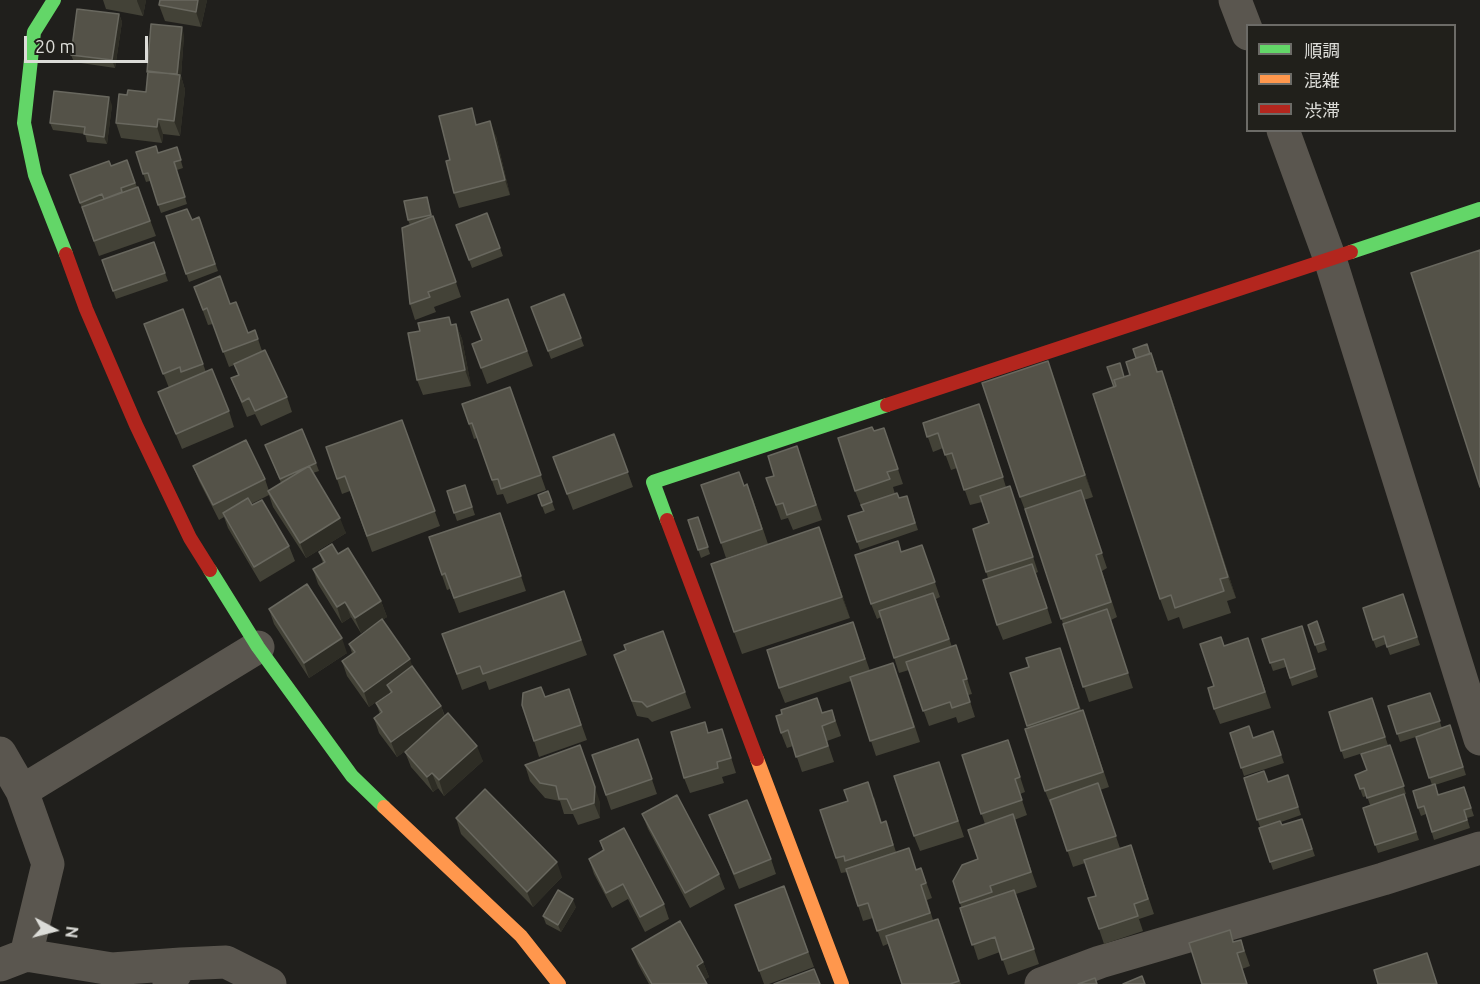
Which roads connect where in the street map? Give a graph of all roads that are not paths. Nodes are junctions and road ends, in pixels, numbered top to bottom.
1 (54, 0) edge
2 (1235, 0) edge
3 (1246, 29) edge
4 (1284, 132) edge
5 (1480, 209) edge
6 (1330, 259) junction
7 (258, 647) junction
8 (1480, 739) edge
9 (0, 753) edge
10 (22, 791) junction
11 (1480, 848) edge
12 (13, 960) edge
13 (175, 974) edge
14 (270, 984) edge
15 (559, 984) edge
16 (842, 984) edge
17 (1041, 984) edge

1 - 7 street
2 - 3 street
4 - 6 street
5 - 6 street
6 - 8 street
6 - 16 street
7 - 10 street
7 - 15 street
9 - 10 street
10 - 12 street
11 - 17 street
12 - 13 street
13 - 14 street

